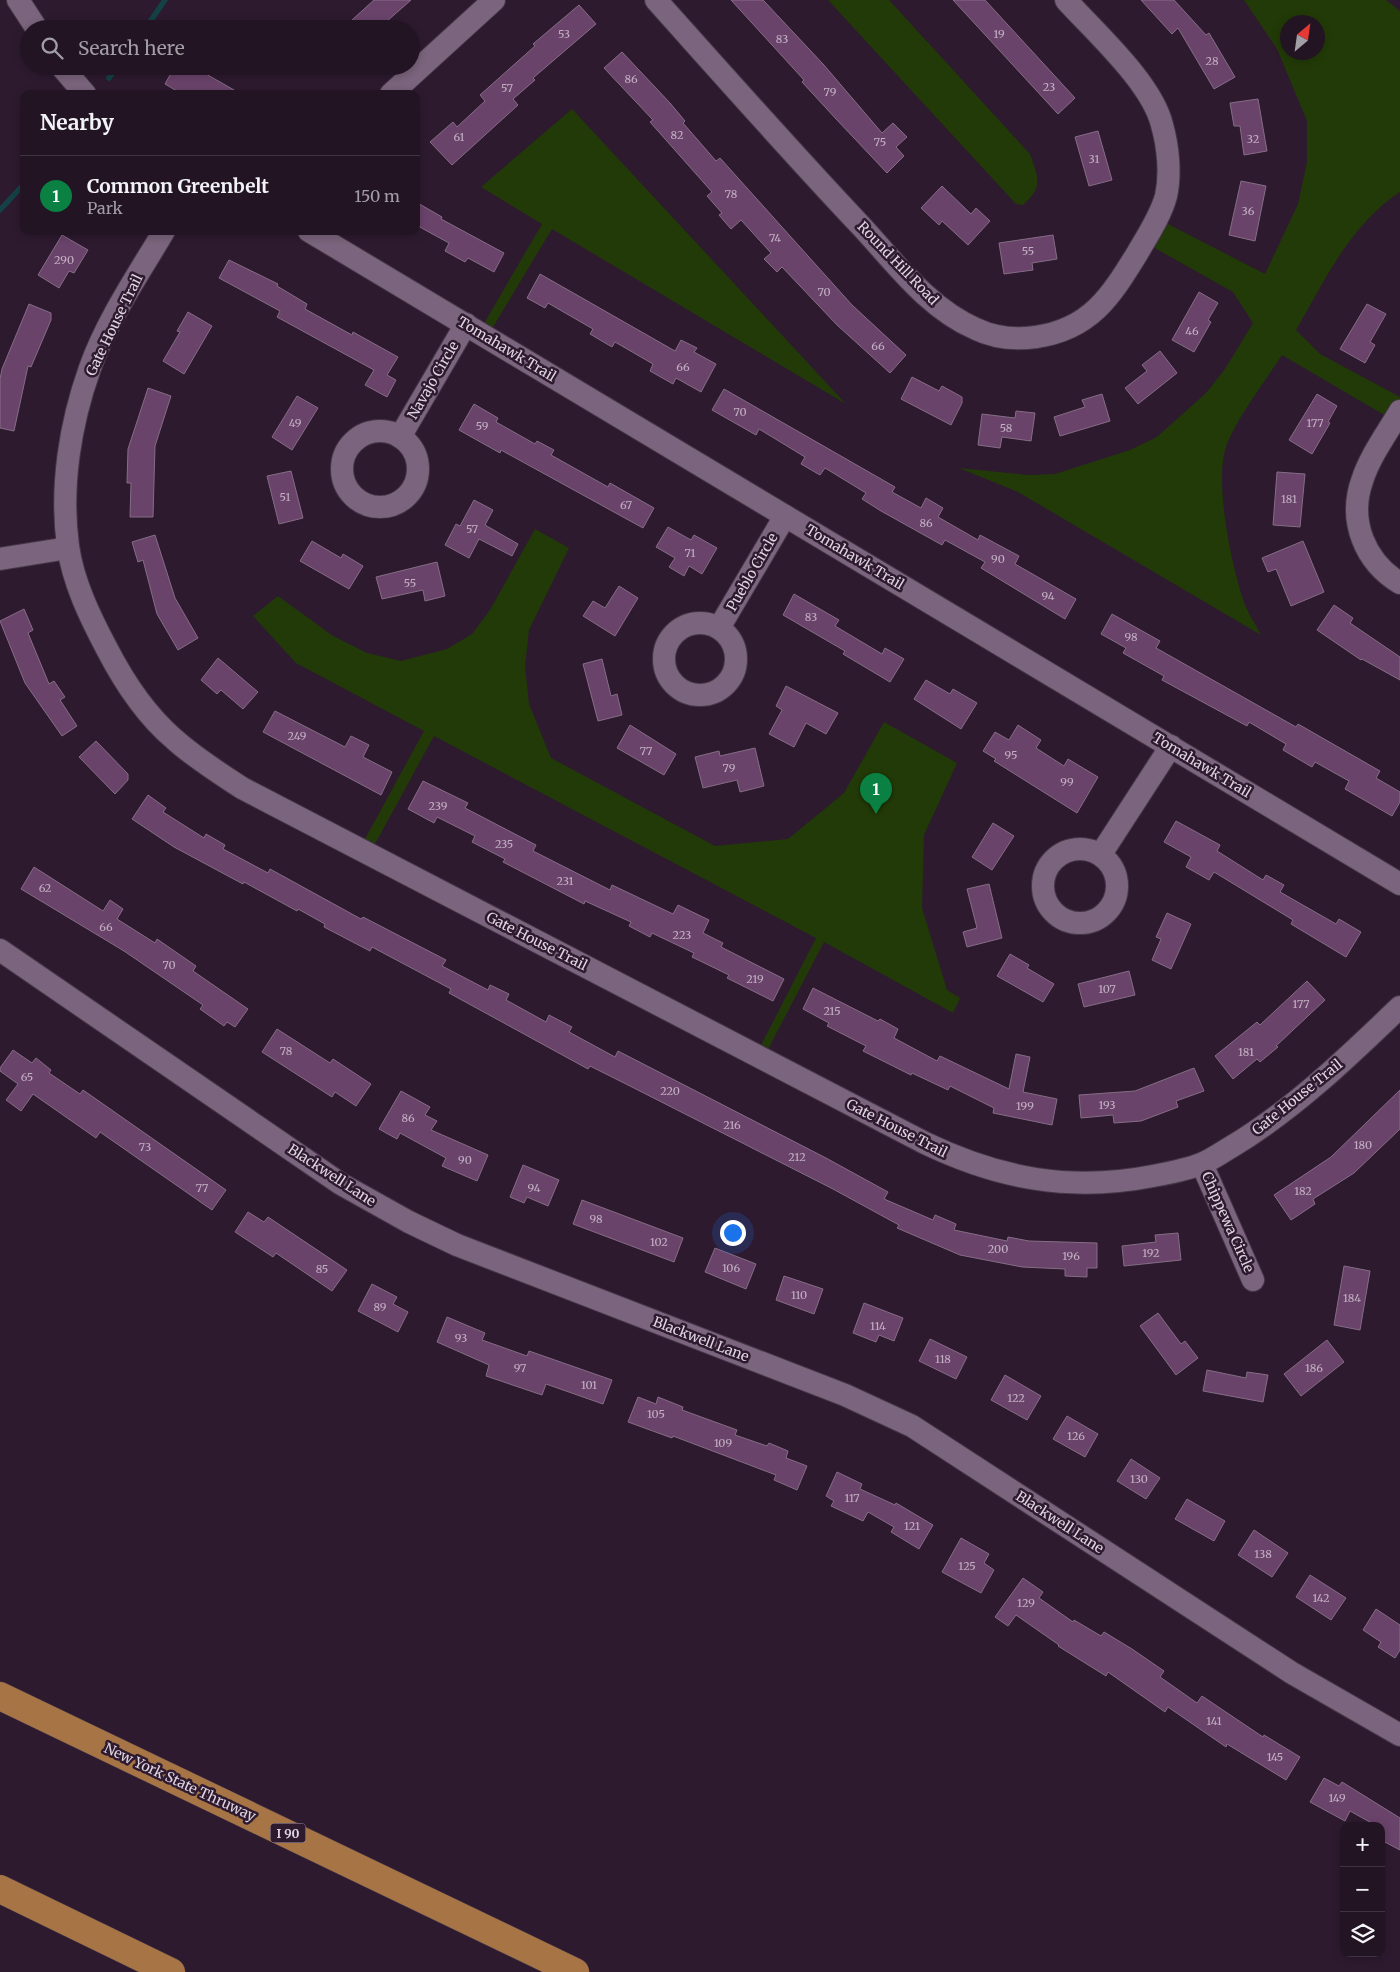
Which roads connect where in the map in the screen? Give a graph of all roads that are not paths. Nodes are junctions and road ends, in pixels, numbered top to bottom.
1 (18, 0) edge
2 (494, 0) edge
3 (656, 0) edge
4 (1066, 0) edge
5 (31, 20) edge
6 (420, 68) edge
7 (69, 75) edge
8 (412, 75) edge
9 (82, 90) edge
10 (395, 90) edge
11 (162, 235) edge
12 (316, 235) edge
13 (466, 324) junction
14 (1400, 411) edge
15 (400, 437) dead end
16 (785, 516) junction
17 (68, 548) junction
18 (0, 559) edge
19 (1400, 583) edge
20 (719, 628) dead end
21 (1171, 746) junction
22 (1101, 854) dead end
23 (1400, 884) edge
24 (0, 950) edge
25 (1400, 1007) edge
26 (1202, 1164) junction
27 (1253, 1280) dead end
28 (0, 1696) edge
29 (1400, 1735) edge
30 (0, 1889) edge
31 (171, 1972) edge
32 (575, 1972) edge

1 - 5 street
2 - 6 street
3 - 4 street, Round Hill Road
7 - 9 street
8 - 10 street
11 - 17 street, Gate House Trail
12 - 13 street, Tomahawk Trail
13 - 15 street, Navajo Circle
13 - 16 street, Tomahawk Trail
14 - 19 street
16 - 20 street, Pueblo Circle
16 - 21 street, Tomahawk Trail
17 - 18 street
17 - 26 street, Gate House Trail
21 - 22 street
21 - 23 street, Tomahawk Trail
24 - 29 street, Blackwell Lane
25 - 26 street, Gate House Trail
26 - 27 street, Chippewa Circle
28 - 32 highway, New York State Thruway / I 90
30 - 31 highway

